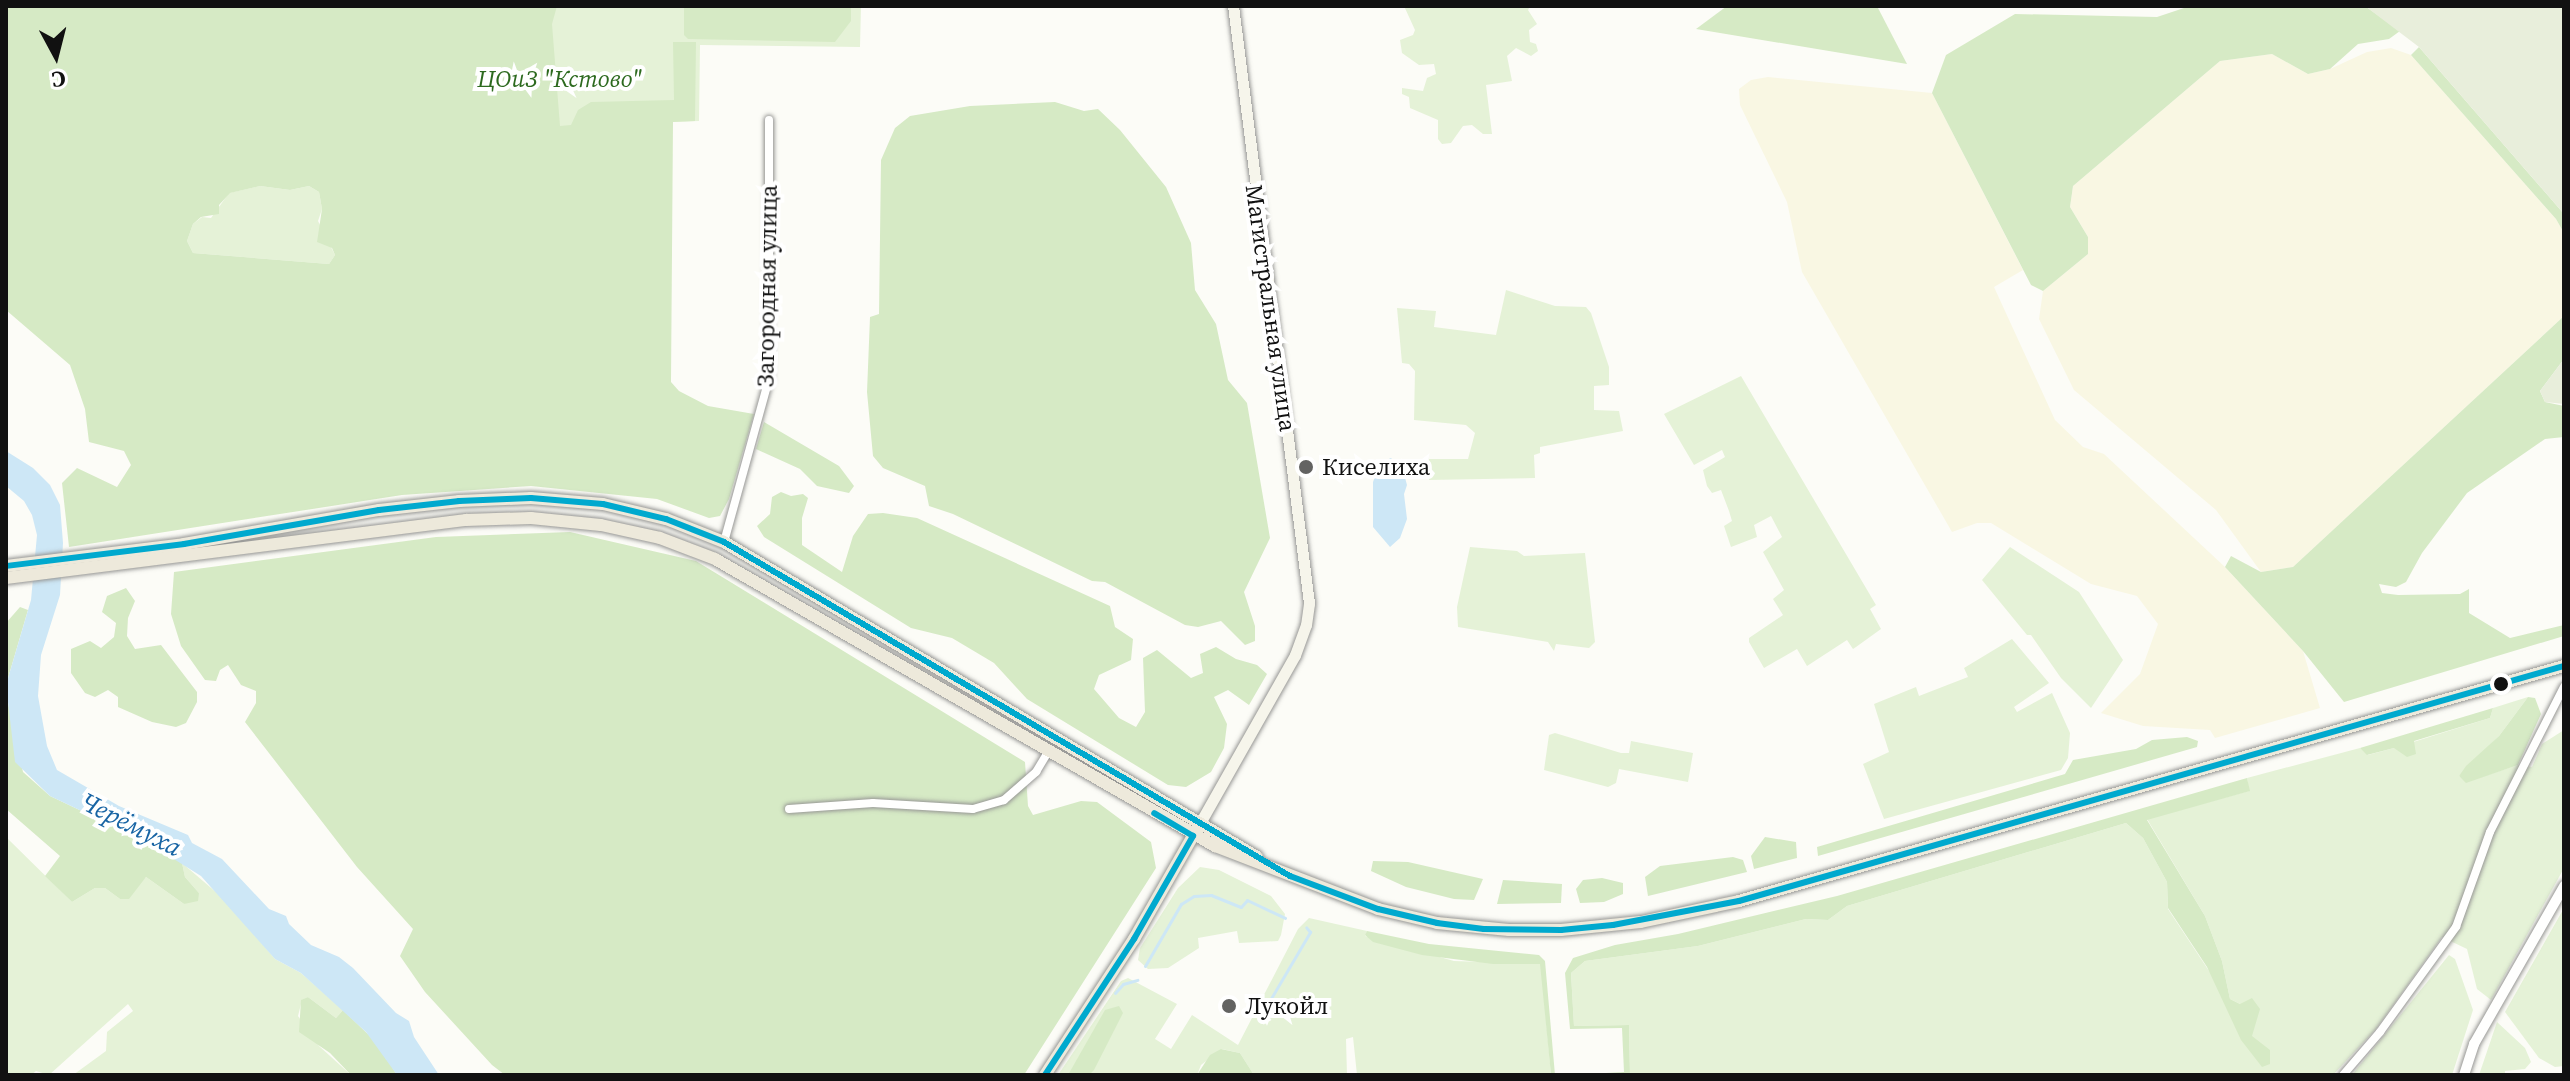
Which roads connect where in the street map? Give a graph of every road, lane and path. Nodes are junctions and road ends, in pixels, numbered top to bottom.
1 (1233, 6) edge
2 (769, 120) dead end
3 (724, 542) junction
4 (109, 560) junction
5 (6, 566) edge
6 (6, 578) edge
7 (2564, 666) edge
8 (2564, 687) edge
9 (1048, 752) junction
10 (789, 809) dead end
11 (1200, 823) junction
12 (1193, 836) junction
13 (1313, 886) junction
14 (2564, 886) edge
15 (1045, 1075) edge
16 (2343, 1075) edge
17 (2464, 1075) edge

1 - 11 main road, Магистральная улица
2 - 3 street, Загородная улица
3 - 4 main road
3 - 11 main road
4 - 5 main road
4 - 6 main road
4 - 9 main road
7 - 13 main road
8 - 16 street
9 - 10 street
9 - 12 main road
11 - 12 main road
11 - 13 main road
12 - 13 main road
12 - 15 main road
14 - 17 street

